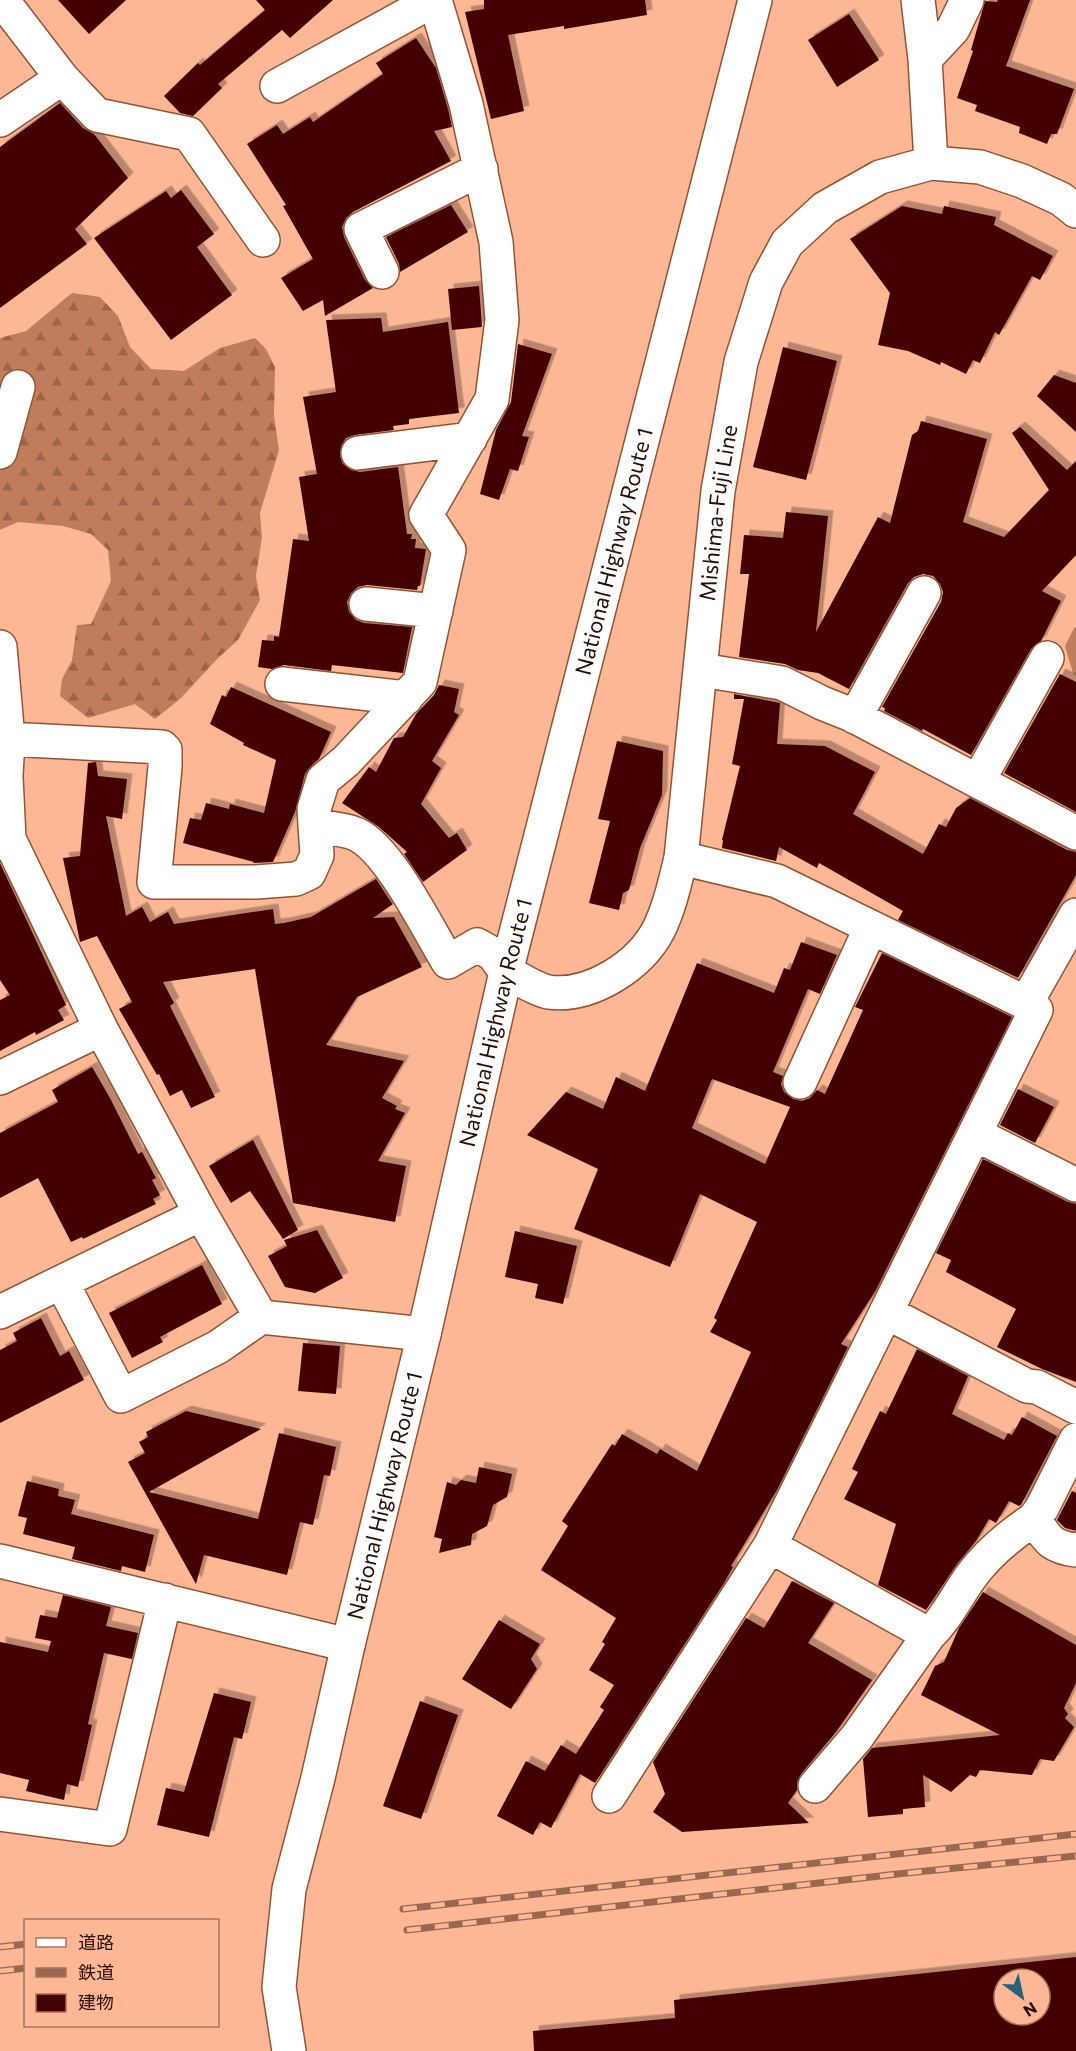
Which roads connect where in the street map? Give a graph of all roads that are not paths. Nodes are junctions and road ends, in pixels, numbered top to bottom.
1 (2, 0) edge
2 (434, 0) edge
3 (755, 0) edge
4 (918, 0) edge
5 (967, 0) edge
6 (925, 58) junction
7 (62, 78) junction
8 (277, 86) dead end
9 (0, 120) edge
10 (932, 163) junction
11 (481, 169) junction
12 (1076, 211) edge
13 (263, 240) dead end
14 (382, 272) dead end
15 (18, 387) dead end
16 (470, 439) junction
17 (0, 452) edge
18 (358, 453) dead end
19 (924, 593) dead end
20 (366, 604) dead end
21 (436, 611) junction
22 (1, 651) edge
23 (1047, 658) dead end
24 (701, 670) junction
25 (282, 684) dead end
26 (406, 698) junction
27 (855, 717) junction
28 (8, 739) junction
29 (978, 781) junction
30 (315, 826) junction
31 (1076, 833) edge
32 (4, 841) edge
33 (681, 858) junction
34 (1076, 915) edge
35 (871, 927) junction
36 (506, 972) junction
37 (1026, 1003) junction
38 (101, 1029) junction
39 (0, 1078) edge
40 (800, 1082) dead end
41 (975, 1134) junction
42 (1076, 1185) edge
43 (201, 1214) junction
44 (62, 1282) junction
45 (886, 1311) junction
46 (0, 1312) edge
47 (261, 1317) junction
48 (423, 1334) junction
49 (1076, 1407) edge
50 (1076, 1440) edge
51 (1034, 1519) junction
52 (770, 1546) junction
53 (1076, 1550) edge
54 (0, 1561) edge
55 (165, 1600) junction
56 (929, 1635) junction
57 (348, 1645) junction
58 (815, 1786) dead end
59 (609, 1796) dead end
60 (0, 1814) edge
61 (289, 2051) edge

1 - 7 main road
2 - 8 main road
2 - 11 main road
3 - 36 main road, National Highway Route 1
4 - 6 main road
5 - 6 main road
6 - 10 main road
7 - 9 main road
7 - 13 main road
10 - 12 main road, Mishima-Fuji Line
10 - 24 main road, Mishima-Fuji Line
11 - 14 main road
11 - 16 main road
15 - 17 main road
16 - 18 main road
16 - 21 main road
19 - 27 main road
20 - 21 main road
21 - 26 main road
22 - 28 main road
23 - 29 main road
24 - 27 main road
24 - 33 main road, Mishima-Fuji Line
25 - 26 main road
26 - 30 main road
27 - 29 main road
28 - 30 main road
28 - 32 main road
29 - 31 main road
30 - 36 main road
32 - 38 main road
33 - 35 main road
33 - 36 main road, Mishima-Fuji Line
34 - 37 main road
35 - 37 main road
35 - 40 main road
36 - 48 main road, National Highway Route 1
37 - 41 main road
38 - 39 main road
38 - 43 main road
41 - 42 main road
41 - 45 main road
43 - 44 main road
43 - 47 main road
44 - 46 main road
44 - 47 main road
45 - 49 main road
45 - 52 main road
47 - 48 main road
48 - 57 main road, National Highway Route 1
50 - 51 main road
51 - 53 main road
51 - 56 main road
52 - 56 main road
52 - 59 main road
54 - 55 main road
55 - 57 main road
55 - 60 main road
56 - 58 main road
57 - 61 main road, National Highway Route 1

